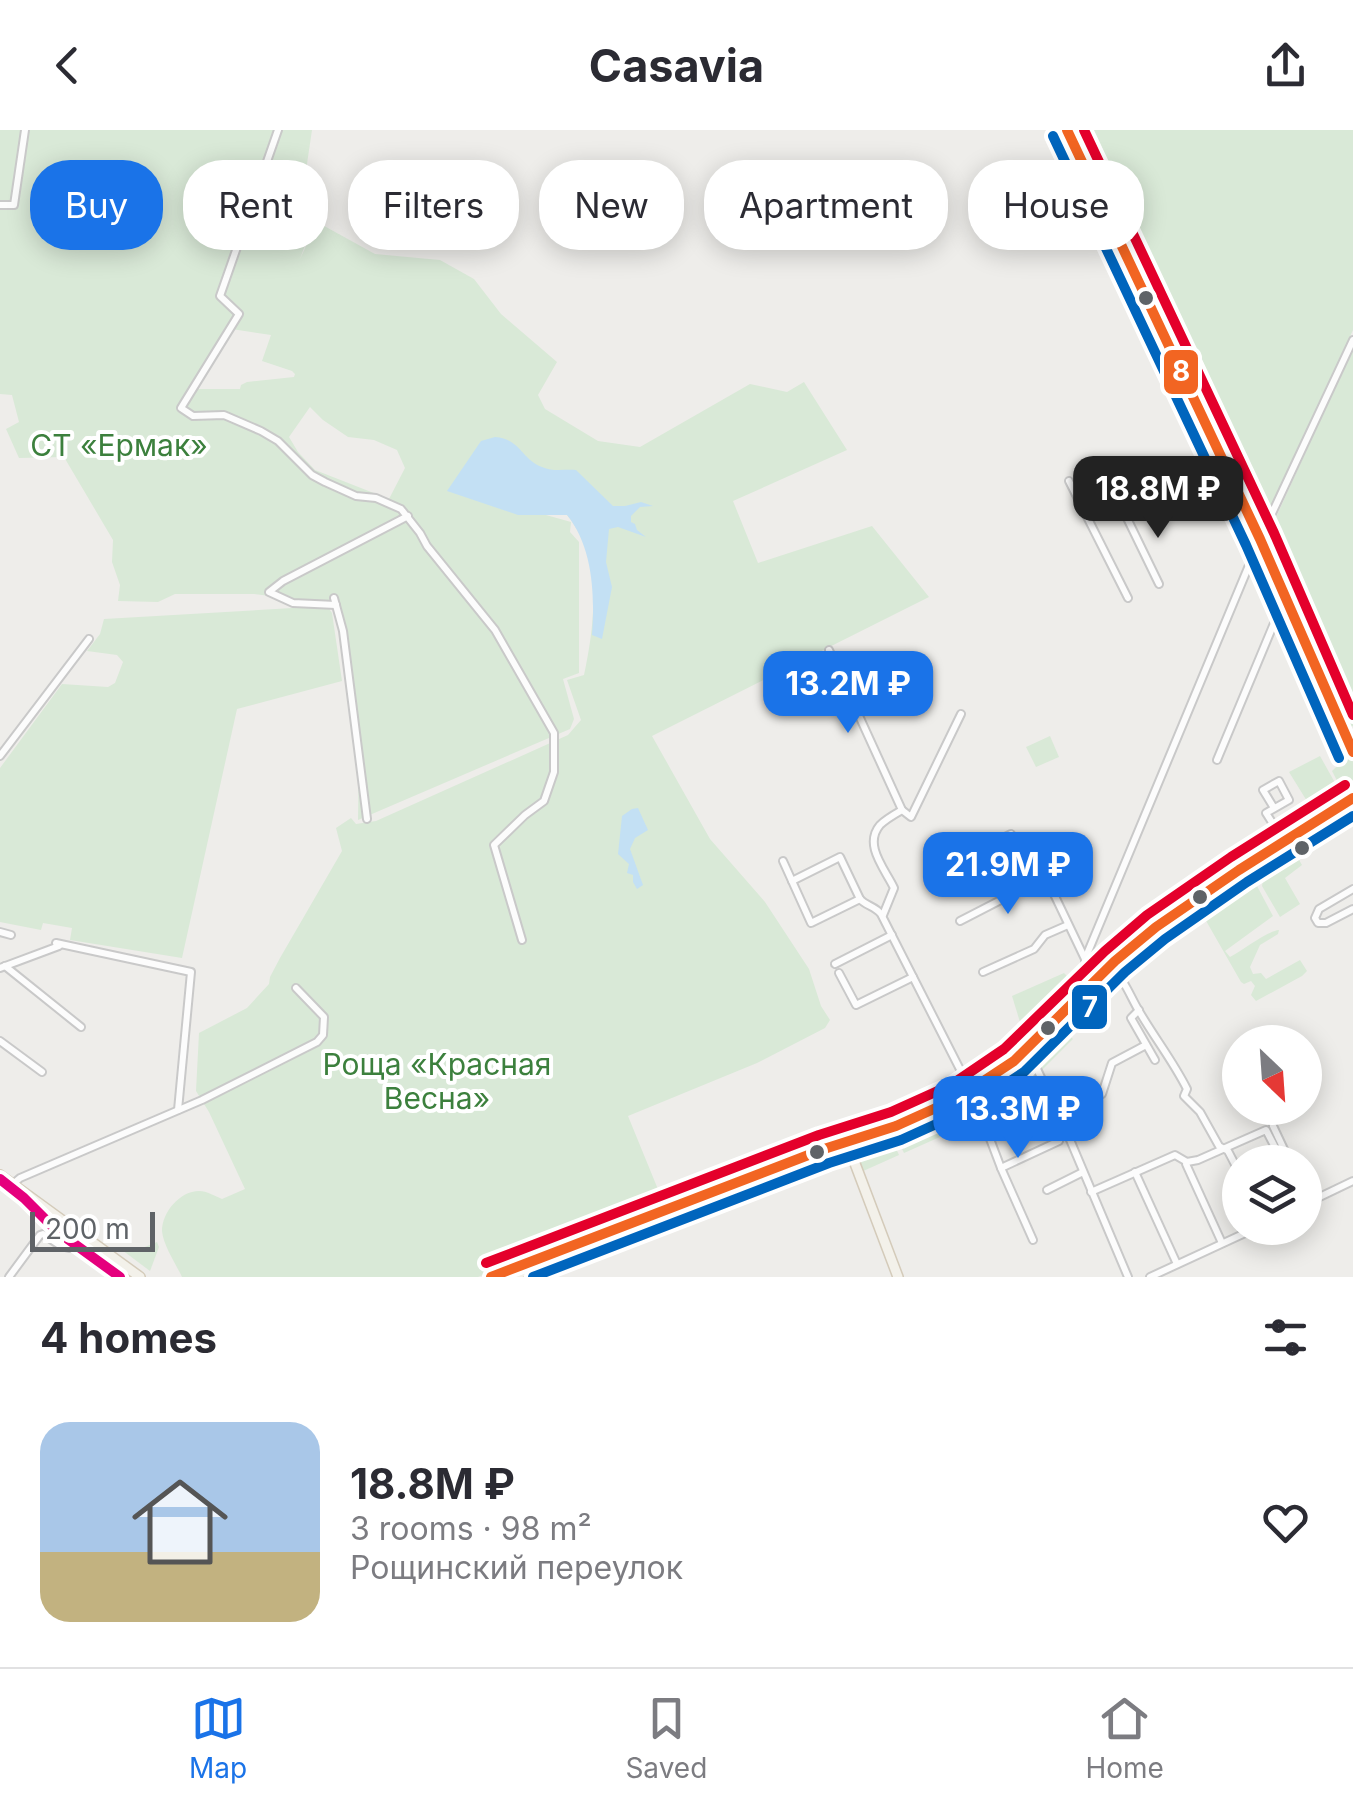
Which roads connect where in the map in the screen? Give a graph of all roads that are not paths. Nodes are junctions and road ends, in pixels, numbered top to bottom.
1 (25, 130) edge
2 (278, 130) edge
3 (1067, 130) edge
4 (0, 206) edge
5 (1353, 340) edge
6 (1069, 481) dead end
7 (1125, 514) dead end
8 (408, 516) junction
9 (1260, 539) junction
10 (1159, 584) dead end
11 (1286, 596) junction
12 (1128, 598) dead end
13 (90, 640) dead end
14 (829, 650) dead end
15 (962, 714) dead end
16 (1353, 752) edge
17 (0, 756) edge
18 (1217, 760) dead end
19 (1353, 800) edge
20 (1274, 808) dead end
21 (902, 810) junction
22 (367, 818) dead end
23 (1285, 842) junction
24 (783, 861) dead end
25 (938, 871) dead end
26 (792, 880) junction
27 (1036, 882) junction
28 (1353, 889) edge
29 (860, 899) junction
30 (1193, 904) junction
31 (1353, 909) edge
32 (882, 916) junction
33 (960, 921) dead end
34 (1068, 924) junction
35 (0, 932) edge
36 (11, 935) dead end
37 (892, 935) junction
38 (522, 940) dead end
39 (1085, 960) junction
40 (835, 964) dead end
41 (3, 967) edge
42 (1112, 969) junction
43 (983, 972) dead end
44 (839, 973) dead end
45 (913, 978) junction
46 (1122, 978) junction
47 (1092, 986) junction
48 (296, 988) dead end
49 (1102, 1000) junction
50 (1138, 1010) junction
51 (80, 1027) dead end
52 (1053, 1029) junction
53 (0, 1041) edge
54 (1146, 1045) junction
55 (1029, 1052) junction
56 (1155, 1060) dead end
57 (42, 1072) dead end
58 (972, 1092) junction
59 (1102, 1094) dead end
60 (1018, 1109) dead end
61 (178, 1111) junction
62 (984, 1125) junction
63 (1273, 1126) dead end
64 (1059, 1141) dead end
65 (848, 1145) junction
66 (1231, 1145) edge
67 (1274, 1145) edge
68 (1282, 1145) edge
69 (1222, 1147) edge
70 (1222, 1149) edge
71 (1187, 1162) junction
72 (1001, 1168) junction
73 (1083, 1172) junction
74 (1135, 1172) junction
75 (0, 1175) edge
76 (1353, 1180) edge
77 (12, 1184) junction
78 (1048, 1190) dead end
79 (1091, 1192) junction
80 (1322, 1196) edge
81 (84, 1234) junction
82 (1033, 1240) dead end
83 (1222, 1243) joint
84 (1177, 1264) junction
85 (10, 1277) edge
86 (140, 1277) edge
87 (491, 1277) edge
88 (510, 1277) edge
89 (898, 1277) edge
90 (1128, 1277) edge
91 (1150, 1277) edge

1 - 4 street
2 - 8 street
3 - 9 main road
5 - 9 street
6 - 12 street
7 - 10 street
8 - 22 street
8 - 38 street
9 - 11 main road
9 - 39 street
11 - 16 main road
11 - 18 street
13 - 17 street
14 - 21 street
15 - 21 street
19 - 23 main road
19 - 30 main road
20 - 23 street
21 - 32 street
23 - 30 main road
24 - 26 street
25 - 27 street
26 - 29 street
26 - 29 street
27 - 33 street
27 - 34 street
28 - 31 street
29 - 32 street
30 - 42 main road
30 - 47 main road
32 - 37 street
34 - 39 street
34 - 43 street
35 - 36 street
37 - 40 street
37 - 45 street
39 - 47 street
41 - 51 street
41 - 61 street
42 - 46 street
42 - 47 main road
44 - 45 street
45 - 58 street
46 - 49 street
46 - 50 street
47 - 49 street
47 - 52 main road
47 - 58 main road
48 - 61 street
49 - 52 street
50 - 54 street
50 - 69 street
52 - 55 main road
53 - 57 street
54 - 56 street
54 - 59 street
55 - 58 main road
55 - 73 street
58 - 62 street
58 - 65 main road
60 - 62 street
61 - 77 street
62 - 72 street
63 - 68 street
64 - 72 street
65 - 87 main road
65 - 88 main road
65 - 89 main road
66 - 67 street
70 - 71 street
71 - 74 street
71 - 83 street
72 - 82 street
73 - 78 street
73 - 79 street
74 - 79 street
74 - 84 street
75 - 77 main road
76 - 80 street
77 - 81 main road
79 - 90 street
81 - 85 street
81 - 86 main road
83 - 84 street
84 - 91 street

